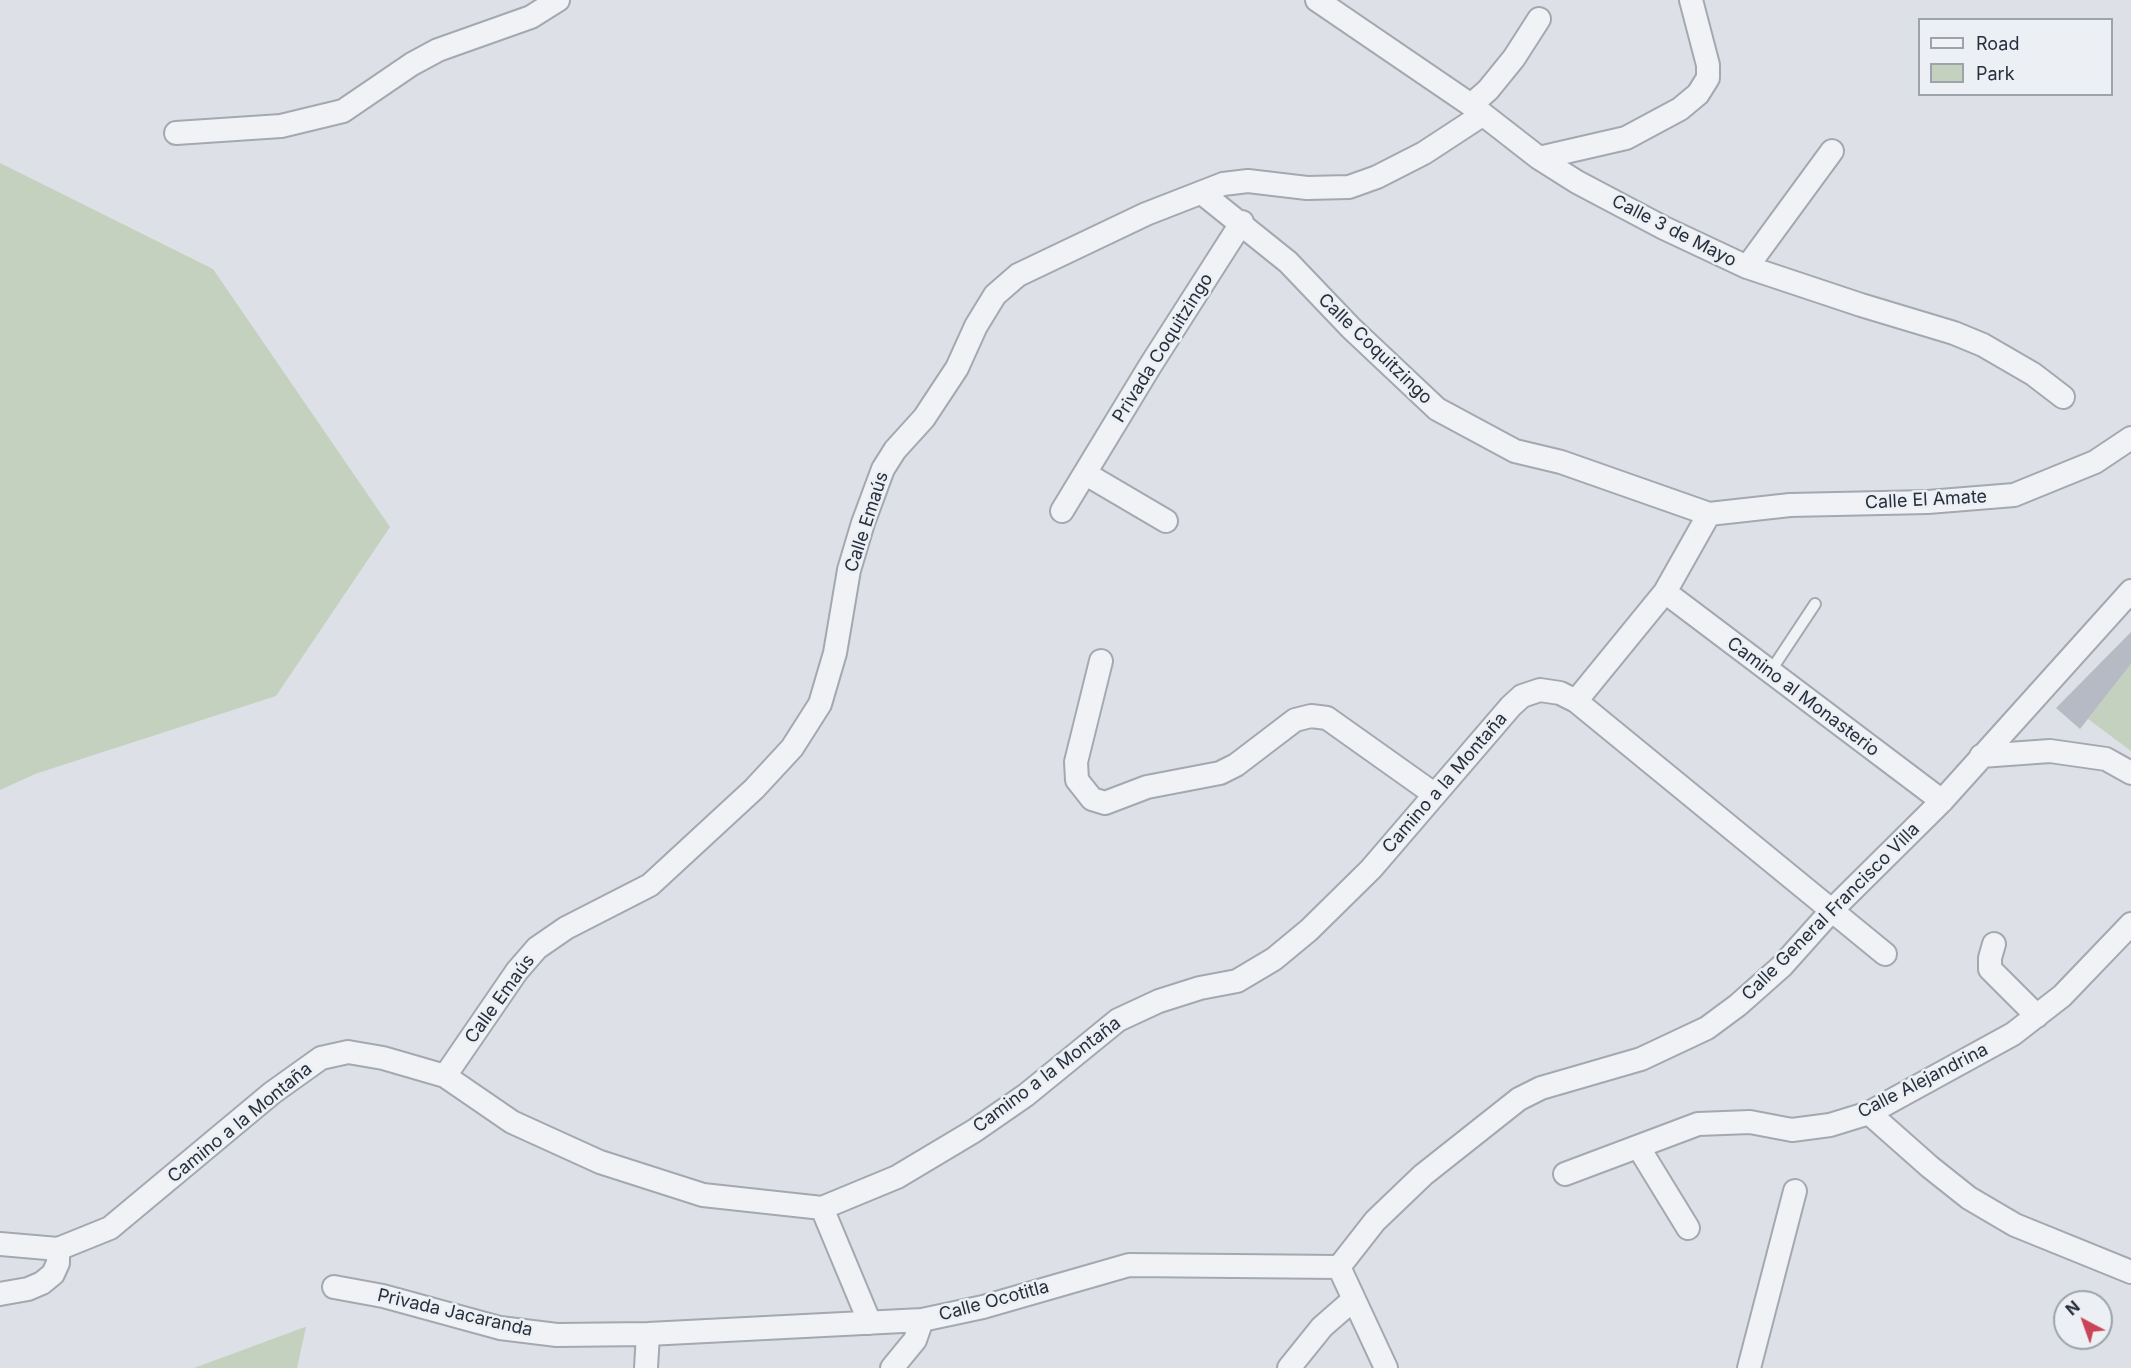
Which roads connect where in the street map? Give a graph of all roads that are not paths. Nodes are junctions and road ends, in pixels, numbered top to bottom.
1 (558, 0) edge
2 (1318, 0) edge
3 (1691, 0) edge
4 (1539, 20) dead end
5 (1476, 110) junction
6 (176, 134) dead end
7 (1589, 148) junction
8 (1832, 151) dead end
9 (1539, 158) junction
10 (1577, 182) junction
11 (1202, 193) junction
12 (1242, 222) junction
13 (1746, 267) junction
14 (2063, 397) dead end
15 (2131, 438) edge
16 (1086, 474) junction
17 (1062, 512) dead end
18 (1708, 514) junction
19 (1166, 521) dead end
20 (2131, 591) edge
21 (1665, 592) junction
22 (1815, 604) dead end
23 (1101, 661) dead end
24 (1770, 672) junction
25 (1576, 701) junction
26 (1981, 756) junction
27 (2131, 773) edge
28 (1434, 794) junction
29 (1942, 801) junction
30 (1833, 909) junction
31 (2131, 924) edge
32 (1994, 944) dead end
33 (1885, 954) dead end
34 (2037, 1016) junction
35 (445, 1076) junction
36 (1869, 1113) junction
37 (1639, 1148) junction
38 (1565, 1174) dead end
39 (1795, 1191) dead end
40 (822, 1208) junction
41 (1688, 1228) dead end
42 (0, 1244) edge
43 (58, 1249) junction
44 (1339, 1267) junction
45 (2131, 1272) edge
46 (334, 1287) dead end
47 (0, 1294) edge
48 (1354, 1299) junction
49 (922, 1320) junction
50 (870, 1323) junction
51 (648, 1334) junction
52 (646, 1368) edge
53 (892, 1368) edge
54 (1289, 1368) edge
55 (1386, 1368) edge
56 (1749, 1368) edge

1 - 6 street
2 - 5 street, Calle 3 de Mayo
3 - 7 street
4 - 5 street, Calle Emaús
5 - 9 street, Calle 3 de Mayo
5 - 11 street, Calle Emaús
7 - 9 street
7 - 10 street
8 - 13 street
9 - 10 street, Calle 3 de Mayo
10 - 13 street, Calle 3 de Mayo
11 - 12 street, Calle Coquitzingo
11 - 35 street, Calle Emaús
12 - 16 street, Privada Coquitzingo
12 - 18 street, Calle Coquitzingo
13 - 14 street, Calle 3 de Mayo
15 - 18 street, Calle El Amate
16 - 17 street, Privada Coquitzingo
16 - 19 street
18 - 21 street
20 - 26 street, Calle General Francisco Villa
21 - 24 street, Camino al Monasterio
21 - 25 street
22 - 24 lane
23 - 28 street
24 - 29 street, Camino al Monasterio
25 - 28 street, Camino a la Montaña
25 - 30 street, Camino a la Montaña
26 - 27 street
26 - 29 street, Calle General Francisco Villa
28 - 40 street, Camino a la Montaña
29 - 30 street, Calle General Francisco Villa
30 - 33 street, Camino a la Montaña
30 - 44 street, Calle General Francisco Villa
31 - 34 street, Calle Alejandrina
32 - 34 street
34 - 36 street, Calle Alejandrina
35 - 40 street, Camino a la Montaña
35 - 43 street, Camino a la Montaña
36 - 37 street, Calle Alejandrina
36 - 45 street
37 - 38 street, Calle Alejandrina
37 - 41 street
39 - 56 street
40 - 50 street
42 - 43 street, Camino a la Montaña
43 - 47 street
44 - 48 street
44 - 49 street, Calle Ocotitla
46 - 51 street, Privada Jacaranda
48 - 54 street
48 - 55 street
49 - 50 street, Calle Ocotitla
49 - 53 street
50 - 51 street, Calle Ocotitla
51 - 52 street

